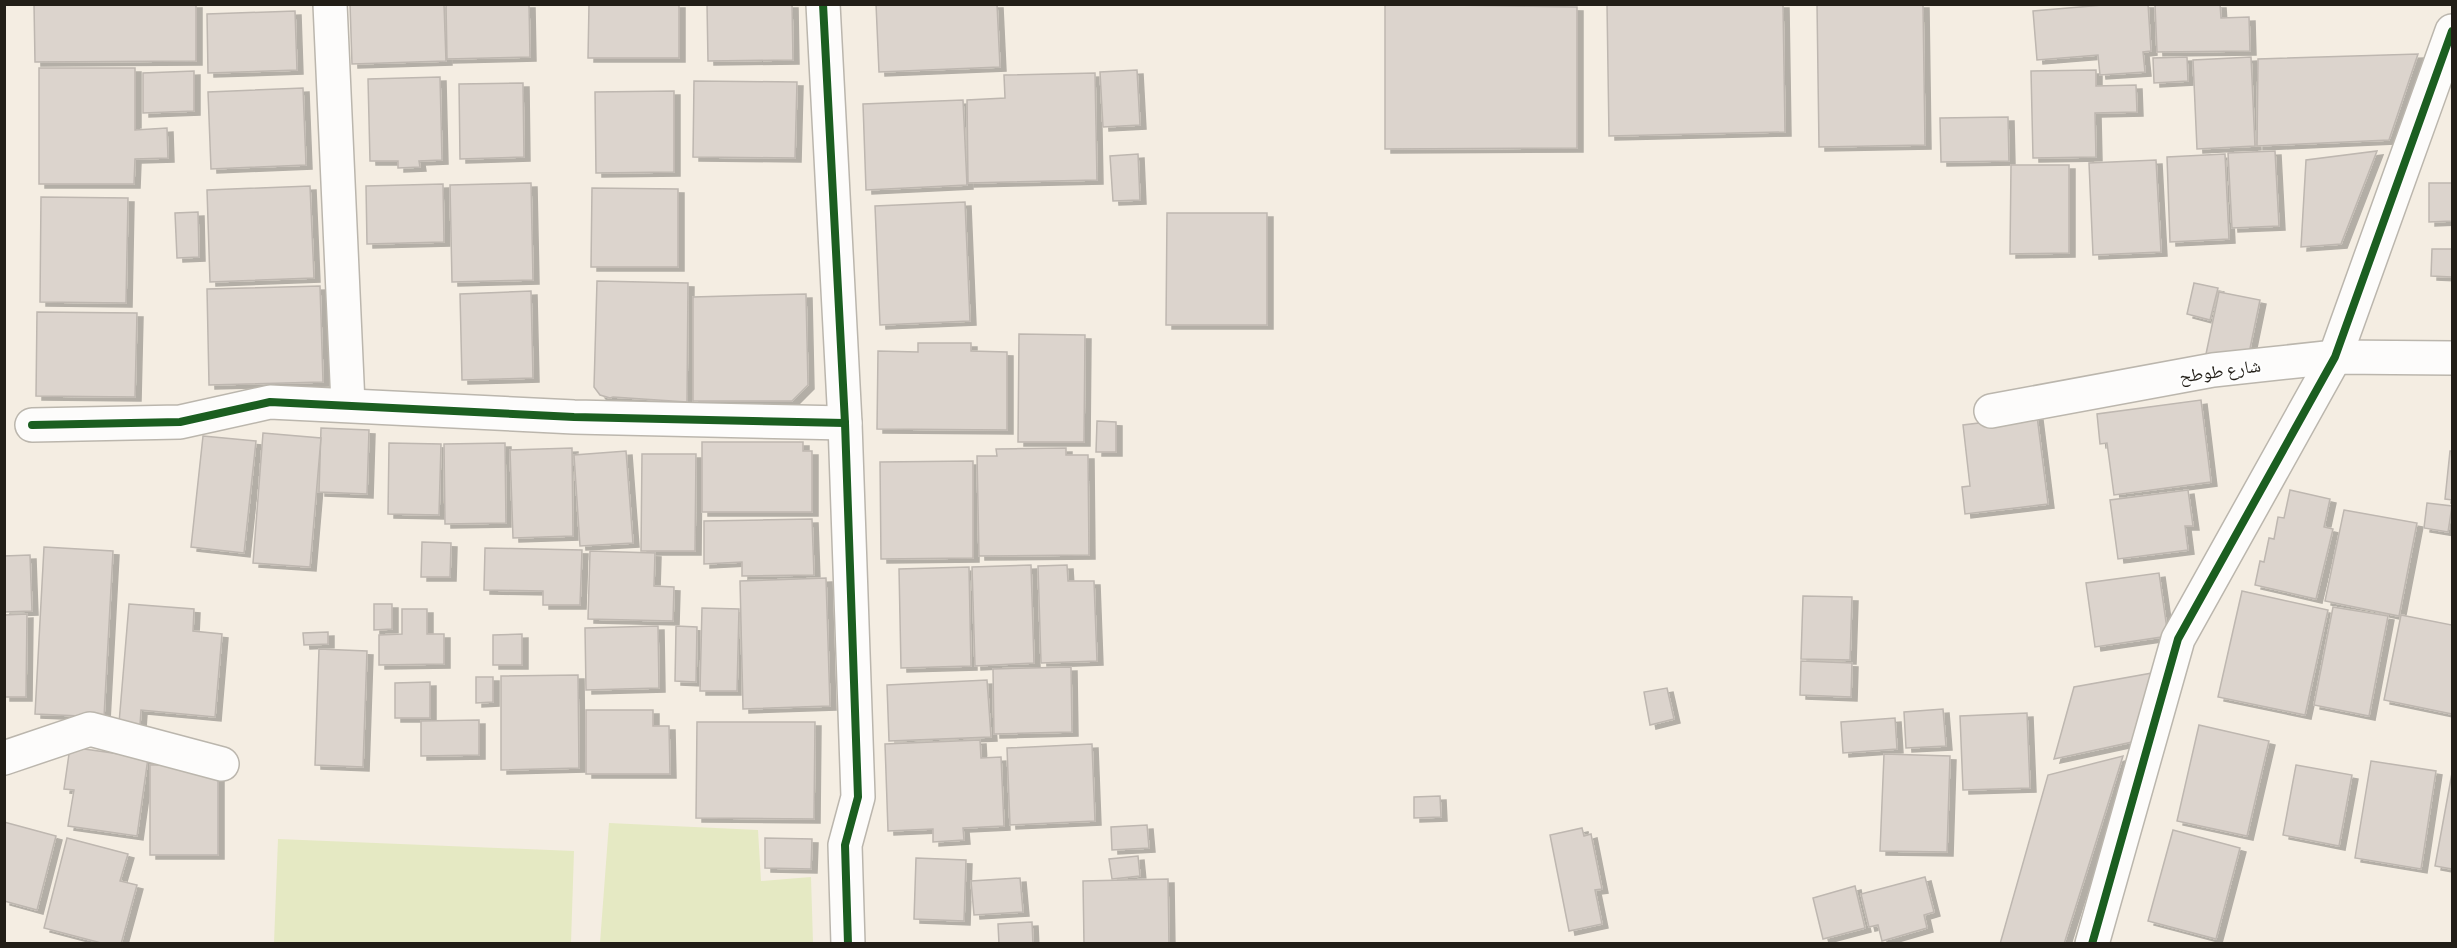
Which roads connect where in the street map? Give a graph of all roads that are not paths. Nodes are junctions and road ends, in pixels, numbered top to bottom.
1 (330, 4) edge
2 (823, 4) edge
3 (2452, 31) edge
4 (2335, 357) junction
5 (2452, 358) edge
6 (348, 405) junction
7 (1991, 411) dead end
8 (845, 423) junction
9 (32, 425) dead end
10 (4, 758) edge
11 (222, 764) dead end
12 (848, 944) edge
13 (2092, 944) edge

1 - 6 street
2 - 8 street
3 - 4 street
4 - 5 street, شارع طوطح
4 - 7 street, شارع طوطح
4 - 13 street
6 - 8 street
6 - 9 street
8 - 12 street
10 - 11 street

